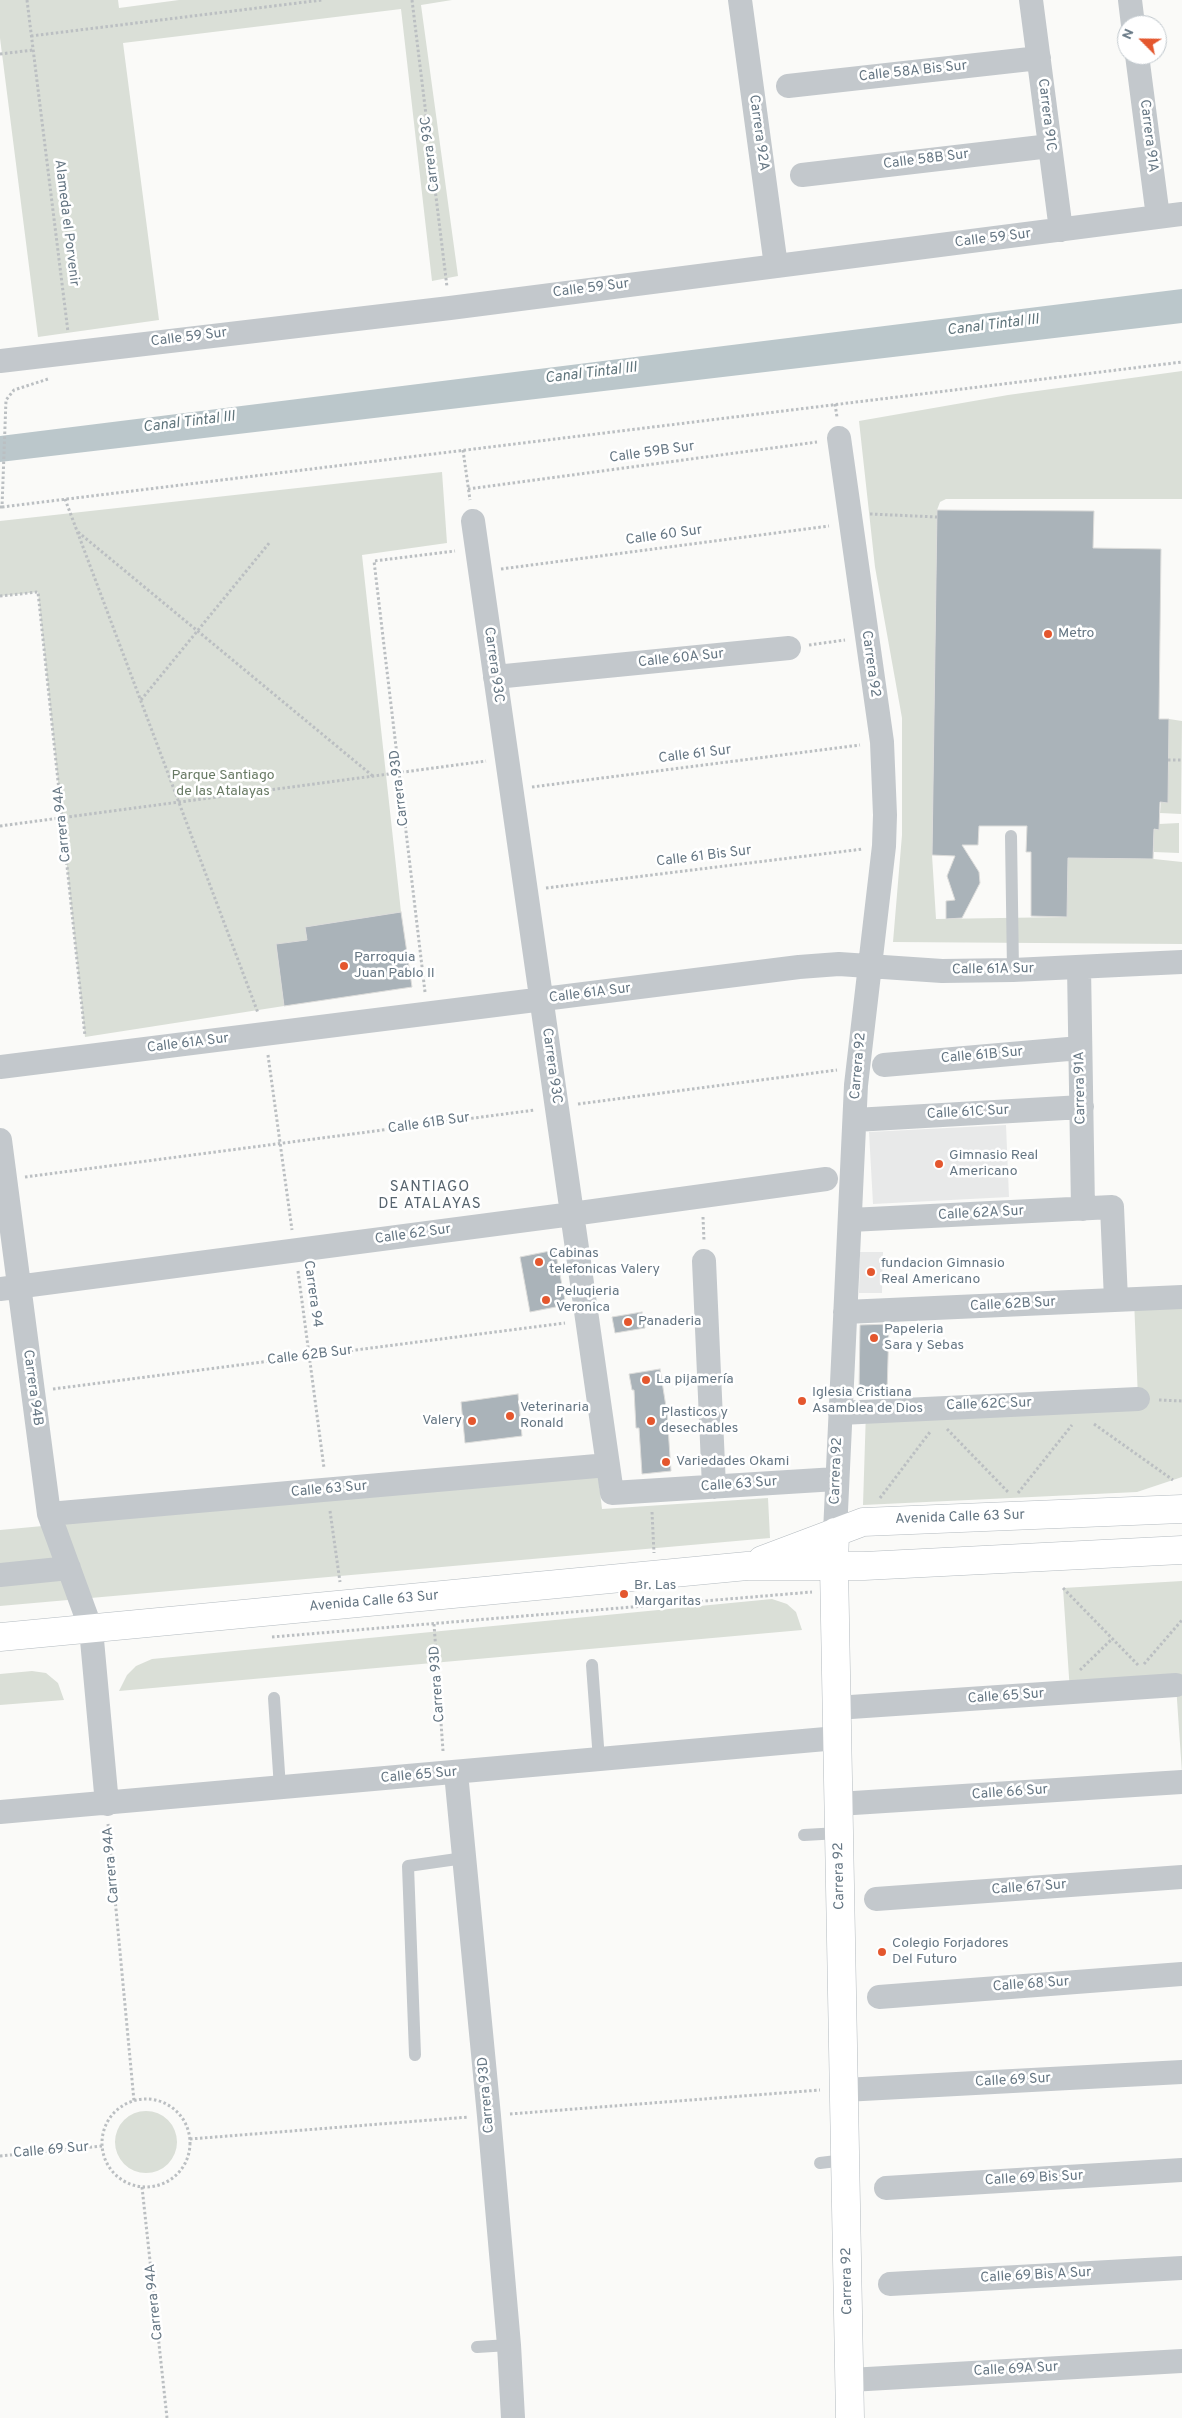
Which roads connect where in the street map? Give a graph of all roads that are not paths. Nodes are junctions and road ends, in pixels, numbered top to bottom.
1 (740, 0) edge
2 (1031, 0) edge
3 (1130, 0) edge
4 (1132, 15) edge
5 (1039, 58) junction
6 (1138, 65) edge
7 (788, 86) dead end
8 (1050, 146) junction
9 (802, 175) dead end
10 (1182, 214) edge
11 (1158, 217) junction
12 (1061, 230) junction
13 (776, 266) junction
14 (0, 361) edge
15 (839, 438) road end
16 (473, 521) road end
17 (789, 648) road end
18 (495, 677) junction
19 (1011, 836) dead end
20 (1182, 962) edge
21 (870, 964) junction
22 (1079, 967) junction
23 (1013, 970) junction
24 (542, 1000) junction
25 (1080, 1048) junction
26 (884, 1065) dead end
27 (0, 1067) edge
28 (1082, 1107) junction
29 (855, 1120) junction
30 (0, 1140) edge
31 (826, 1179) dead end
32 (1083, 1209) junction
33 (572, 1214) junction
34 (850, 1220) junction
35 (704, 1261) road end
36 (10, 1288) edge
37 (1182, 1297) edge
38 (1116, 1300) junction
39 (845, 1312) junction
40 (1138, 1399) dead end
41 (840, 1413) junction
42 (608, 1465) junction
43 (836, 1479) junction
44 (1178, 1486) edge
45 (714, 1487) junction
46 (612, 1493) joint
47 (1182, 1509) edge
48 (1118, 1511) junction
49 (49, 1514) junction
50 (835, 1532) junction
51 (1182, 1550) edge
52 (747, 1566) junction
53 (834, 1566) junction
54 (69, 1568) junction
55 (0, 1575) edge
56 (91, 1629) junction
57 (0, 1637) edge
58 (592, 1665) dead end
59 (1176, 1685) dead end
60 (274, 1698) dead end
61 (836, 1708) junction
62 (837, 1738) junction
63 (599, 1760) junction
64 (450, 1773) junction
65 (1182, 1782) edge
66 (280, 1788) junction
67 (107, 1804) junction
68 (838, 1804) junction
69 (0, 1812) edge
70 (839, 1834) junction
71 (804, 1835) dead end
72 (464, 1858) junction
73 (1182, 1877) edge
74 (876, 1899) dead end
75 (1182, 1974) edge
76 (879, 1997) dead end
77 (415, 2055) dead end
78 (1182, 2072) edge
79 (844, 2090) junction
80 (1182, 2170) edge
81 (886, 2188) dead end
82 (1182, 2268) edge
83 (890, 2284) dead end
84 (509, 2345) junction
85 (477, 2347) dead end
86 (1182, 2361) edge
87 (850, 2380) junction
88 (513, 2418) edge
89 (850, 2418) edge

1 - 13 street, Carrera 92A
2 - 5 street, Carrera 91C
3 - 4 street
5 - 7 street, Calle 58A Bis Sur
5 - 8 street, Carrera 91C
6 - 11 street, Carrera 91A
8 - 9 street, Calle 58B Sur
8 - 12 street, Carrera 91C
10 - 11 street, Calle 59 Sur
11 - 12 street, Calle 59 Sur
12 - 13 street, Calle 59 Sur
13 - 14 street, Calle 59 Sur
15 - 21 street, Carrera 92
16 - 18 street, Carrera 93C
17 - 18 street, Calle 60A Sur
18 - 24 street, Carrera 93C
19 - 23 lane
20 - 22 street, Calle 61A Sur
21 - 23 street, Calle 61A Sur
21 - 24 street, Calle 61A Sur
21 - 29 street, Carrera 92
22 - 23 street, Calle 61A Sur
22 - 25 street, Carrera 91A
24 - 27 street, Calle 61A Sur
24 - 33 street, Carrera 93C
25 - 26 street, Calle 61B Sur
25 - 28 street, Carrera 91A
28 - 29 street, Calle 61C Sur
28 - 32 street, Carrera 91A
29 - 34 street, Carrera 92
30 - 36 street, Carrera 94B
31 - 33 street, Calle 62 Sur
32 - 34 street, Calle 62A Sur
32 - 38 street, Calle 62A Sur
33 - 36 street, Calle 62 Sur
33 - 42 street, Carrera 93C
34 - 39 street, Carrera 92
35 - 45 street
36 - 49 street, Carrera 94B
37 - 38 street, Calle 62B Sur
38 - 39 street, Calle 62B Sur
39 - 41 street, Carrera 92
40 - 41 street, Calle 62C Sur
41 - 43 street, Carrera 92
42 - 46 street, Carrera 93C
42 - 49 street, Calle 63 Sur
43 - 45 street, Calle 63 Sur
43 - 50 street, Carrera 92
44 - 48 main road
45 - 46 street, Calle 63 Sur
47 - 48 main road, Avenida Calle 63 Sur
48 - 50 main road, Avenida Calle 63 Sur
49 - 54 street, Carrera 94B
50 - 52 main road, Avenida Calle 63 Sur
50 - 53 main road, Carrera 92
51 - 53 main road, Avenida Calle 63 Sur
52 - 53 main road, Avenida Calle 63 Sur
52 - 56 main road, Avenida Calle 63 Sur
53 - 61 main road, Carrera 92
54 - 55 street
54 - 56 street, Carrera 94B
56 - 57 main road, Avenida Calle 63 Sur
56 - 67 street
58 - 63 lane
59 - 61 street, Calle 65 Sur
60 - 66 lane
61 - 62 main road, Carrera 92
62 - 63 street, Calle 65 Sur
62 - 68 main road, Carrera 92
63 - 64 street, Calle 65 Sur
64 - 66 street, Calle 65 Sur
64 - 72 street, Carrera 93D
65 - 68 street, Calle 66 Sur
66 - 67 street, Calle 65 Sur
67 - 69 street, Calle 65 Sur
68 - 70 main road, Carrera 92
70 - 71 lane
70 - 79 main road, Carrera 92
72 - 77 lane
72 - 84 street, Carrera 93D
73 - 74 street, Calle 67 Sur
75 - 76 street, Calle 68 Sur
78 - 79 street, Calle 69 Sur
79 - 87 main road, Carrera 92
80 - 81 street, Calle 69 Bis Sur
82 - 83 street, Calle 69 Bis A Sur
84 - 85 lane
84 - 88 street, Carrera 93D
86 - 87 street, Calle 69A Sur
87 - 89 main road, Carrera 92

